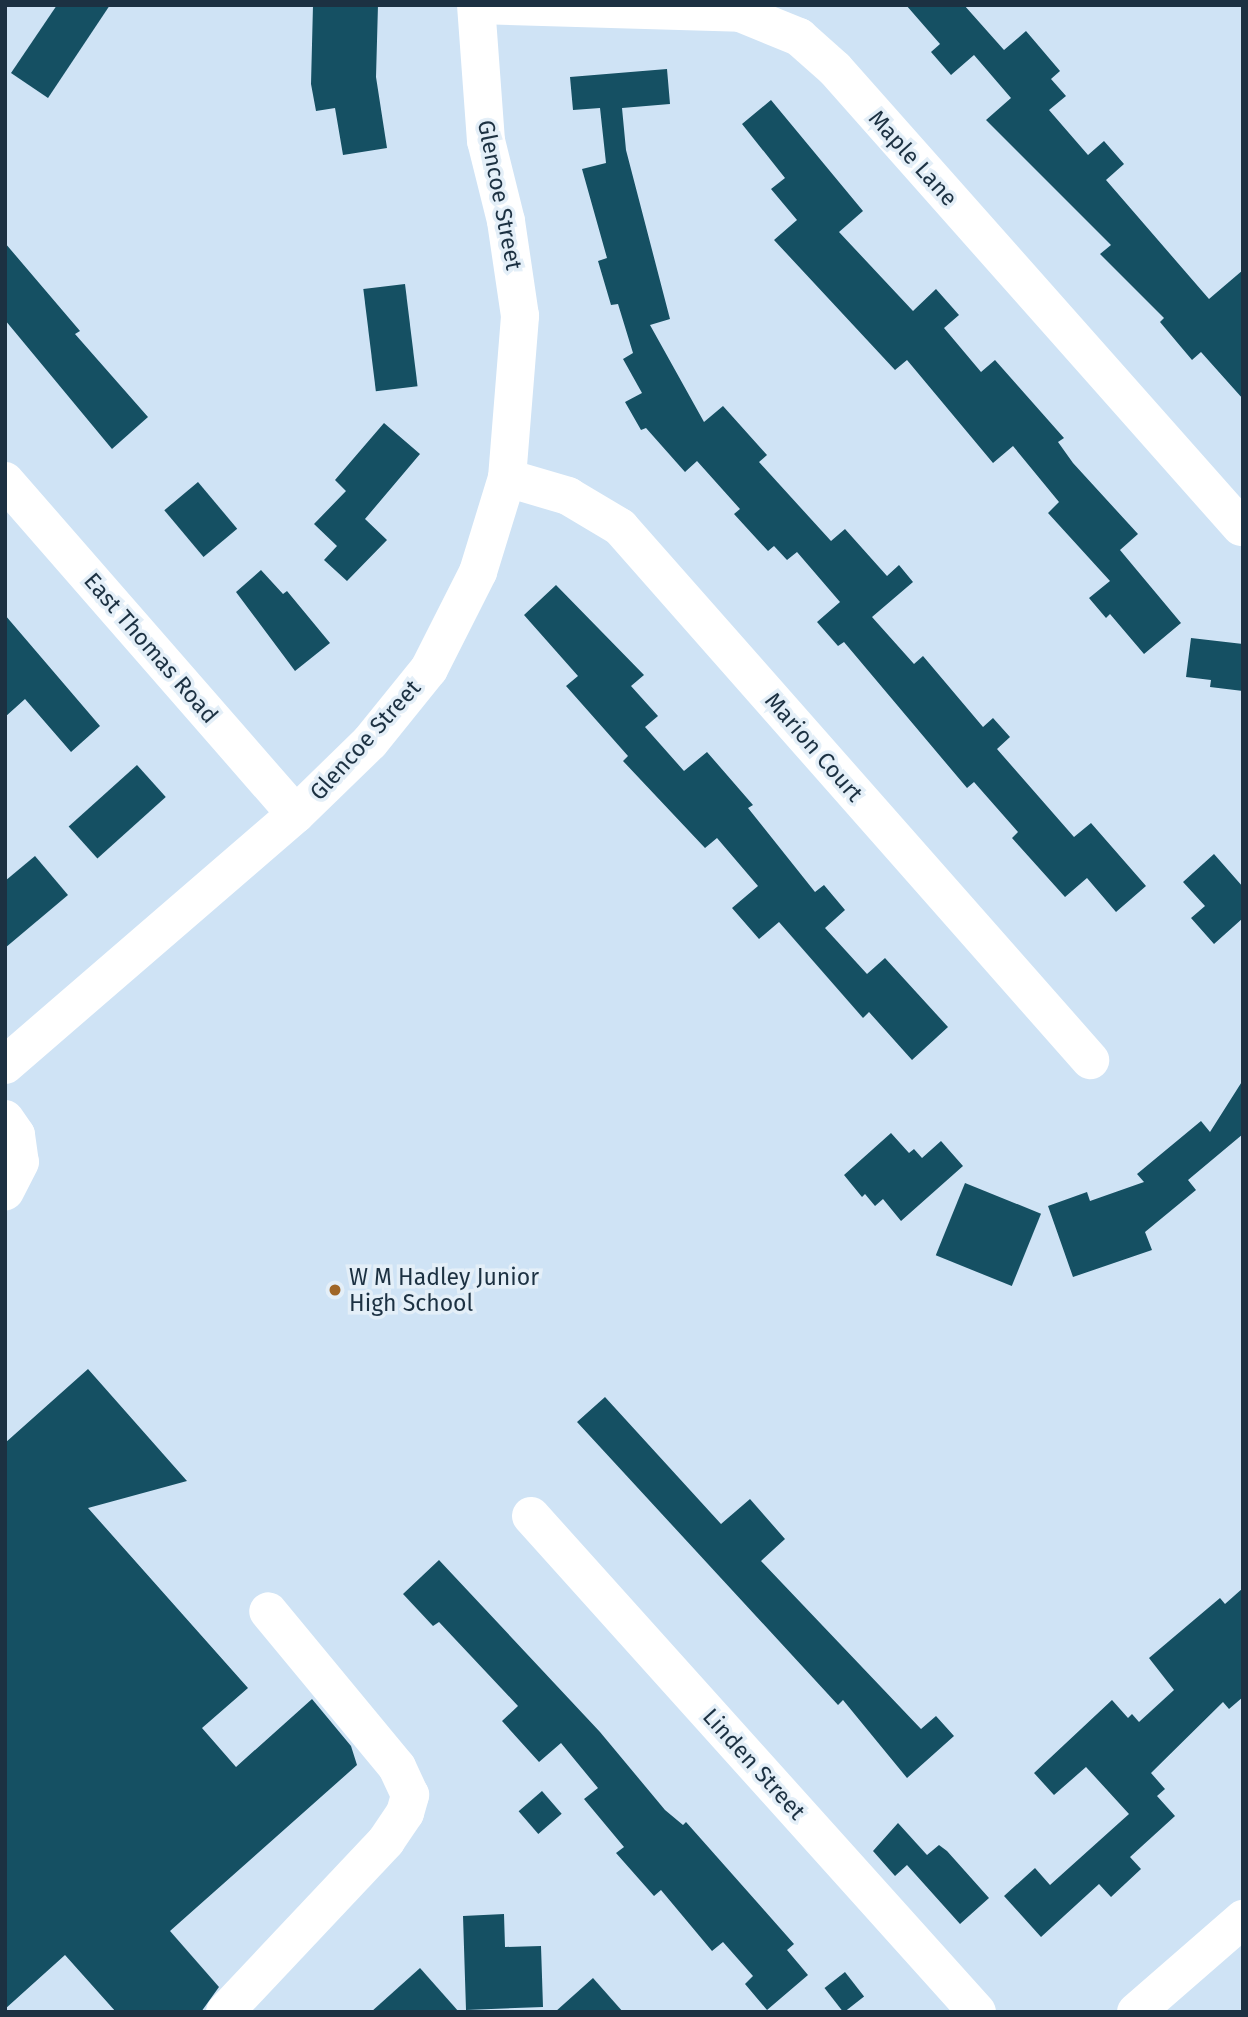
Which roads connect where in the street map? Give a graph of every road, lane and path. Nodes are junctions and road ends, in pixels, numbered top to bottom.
1 (476, 5) edge
2 (508, 478) junction
3 (5, 481) edge
4 (1241, 527) dead end
5 (296, 814) junction
6 (1090, 1060) dead end
7 (5, 1065) edge
8 (5, 1119) edge
9 (5, 1191) edge
10 (531, 1516) dead end
11 (268, 1611) dead end
12 (1243, 1919) edge
13 (225, 2012) edge
14 (977, 2012) edge
15 (1136, 2012) edge

1 - 2 street, Glencoe Street
1 - 4 street, Maple Lane
2 - 5 street, Glencoe Street
2 - 6 street, Marion Court
3 - 5 street, East Thomas Road
5 - 7 street, Glencoe Street
8 - 9 street
10 - 14 street, Linden Street
11 - 13 street
12 - 15 street

